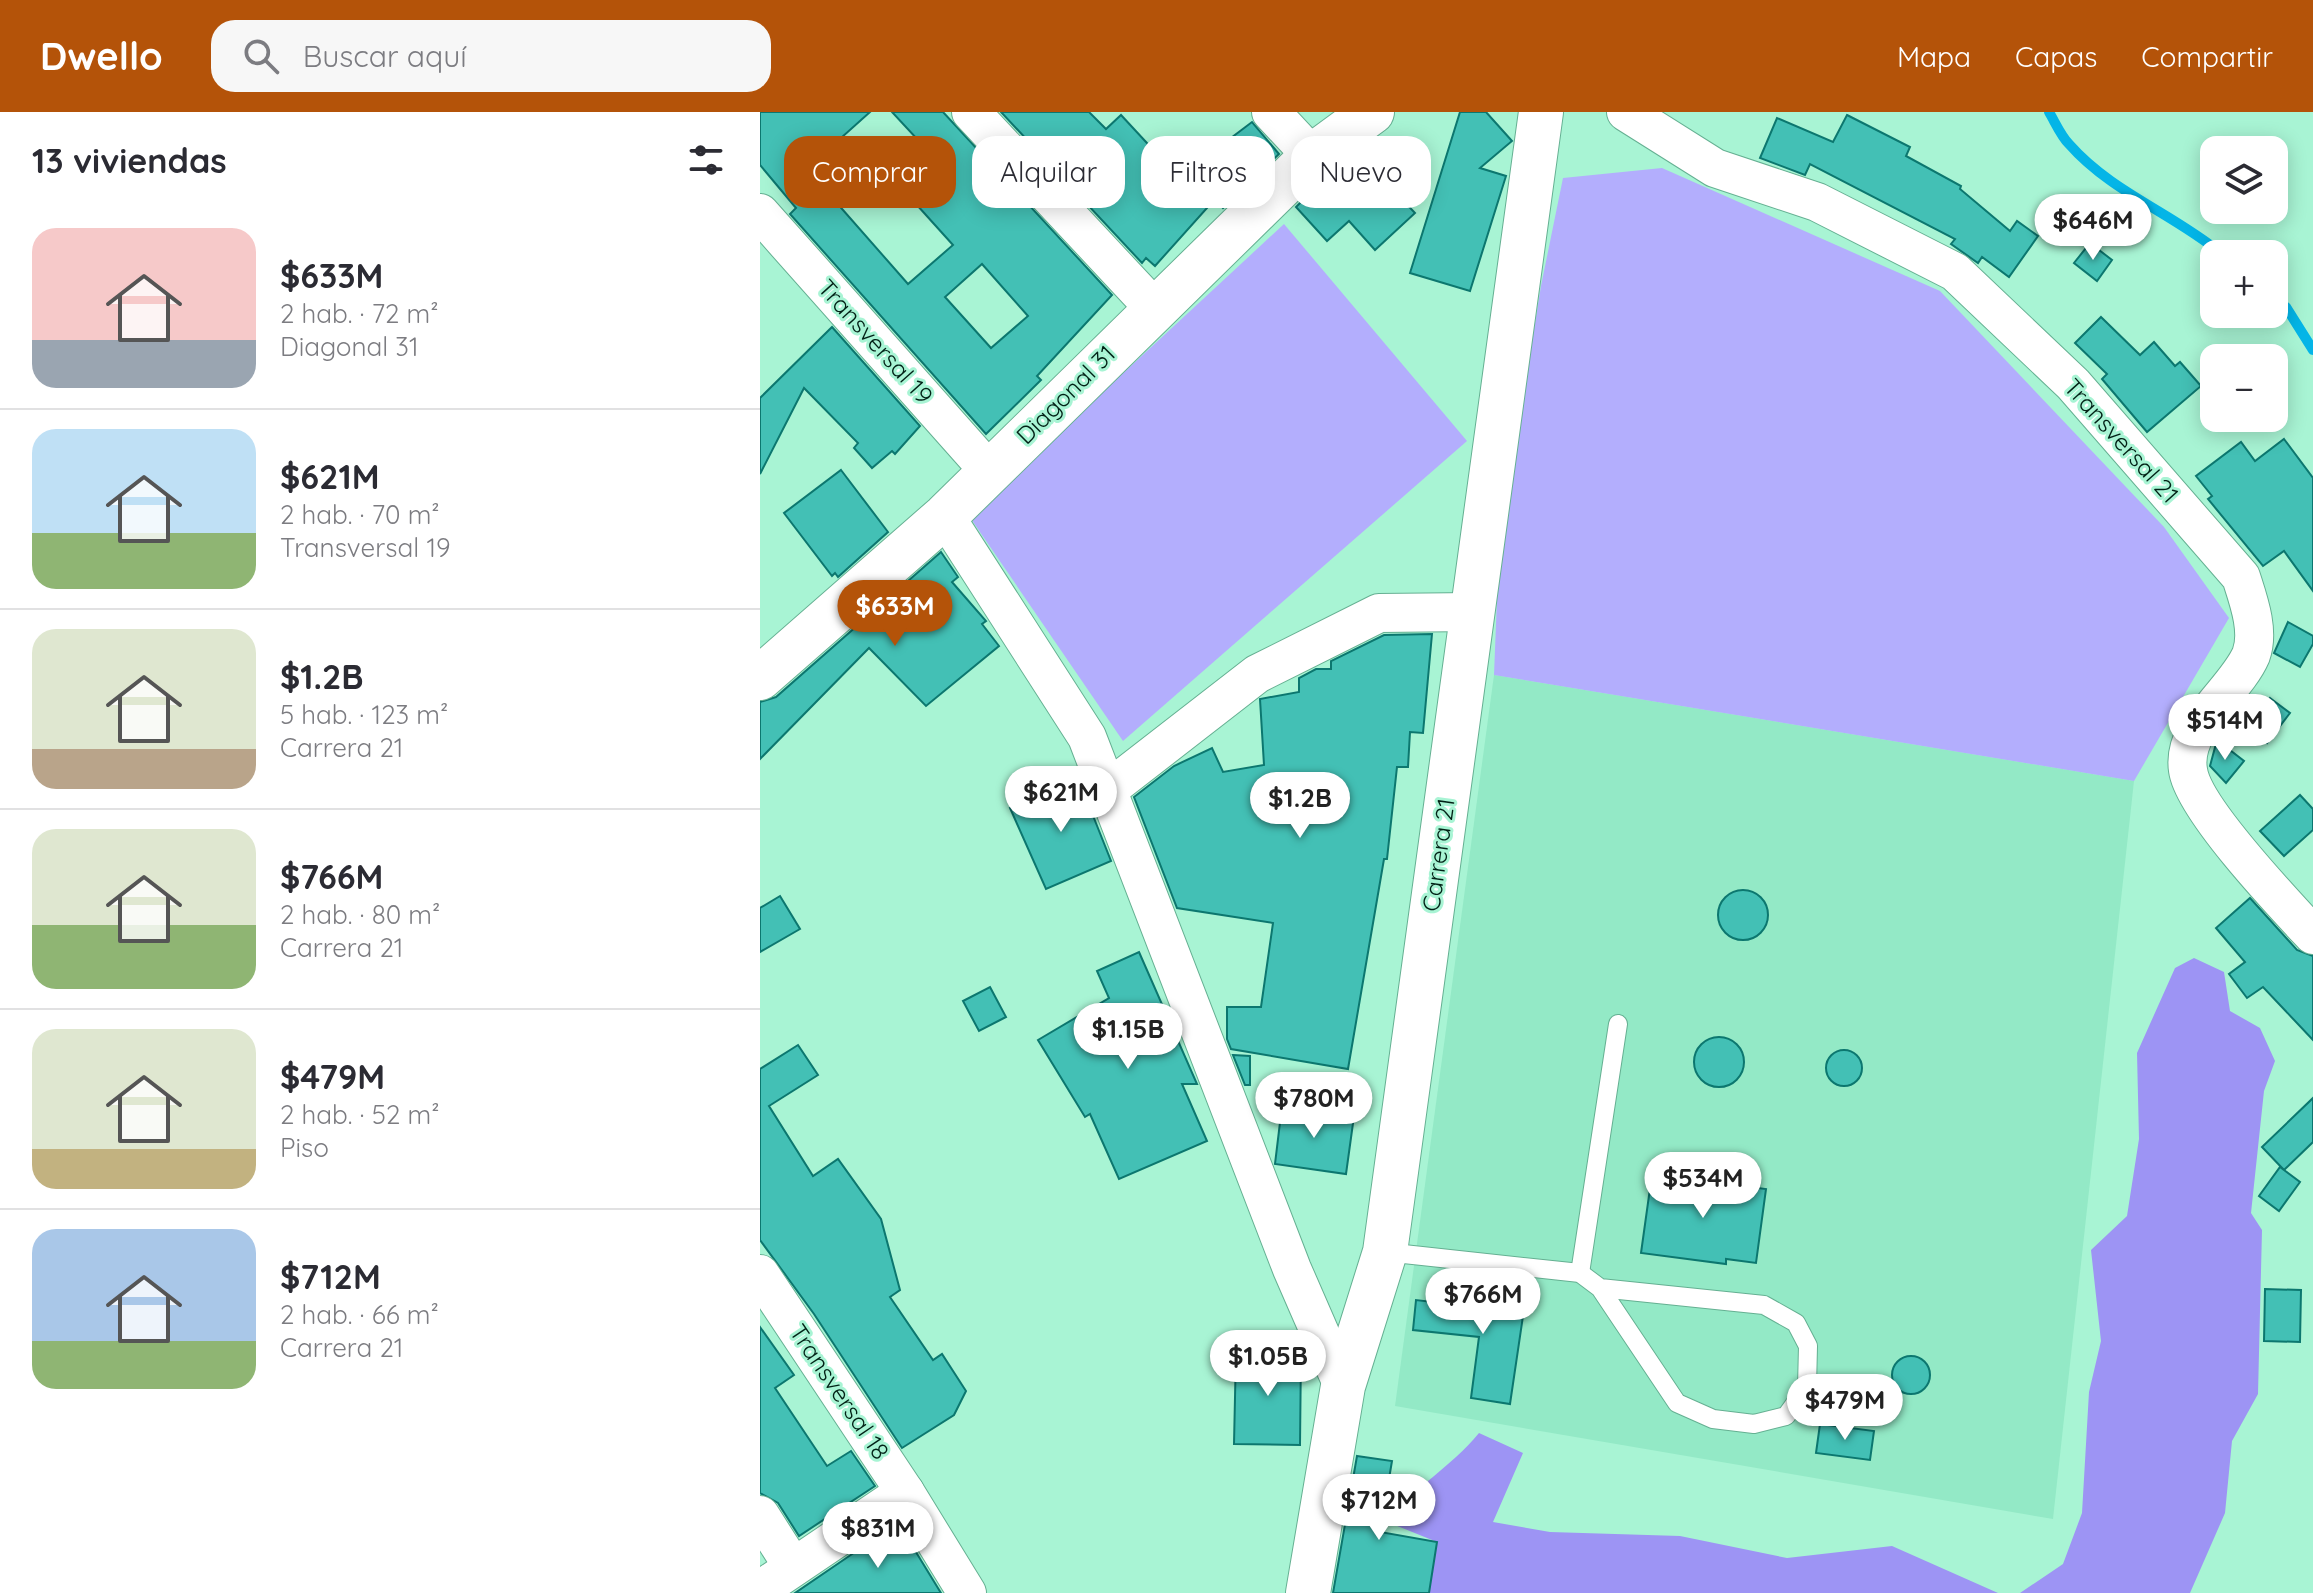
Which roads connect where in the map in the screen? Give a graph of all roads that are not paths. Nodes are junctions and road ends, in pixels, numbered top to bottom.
1 (971, 112) edge
2 (1271, 112) edge
3 (1372, 112) edge
4 (1541, 112) edge
5 (1626, 112) edge
6 (1293, 136) edge
7 (1339, 136) edge
8 (1291, 176) edge
9 (760, 213) edge
10 (1154, 308) junction
11 (990, 472) junction
12 (945, 516) junction
13 (1473, 612) junction
14 (760, 678) edge
15 (1105, 792) junction
16 (2313, 935) edge
17 (1618, 1024) dead end
18 (1385, 1252) junction
19 (1580, 1273) junction
20 (760, 1274) edge
21 (1600, 1288) junction
22 (1343, 1386) junction
23 (905, 1492) junction
24 (760, 1515) edge
25 (793, 1567) junction
26 (760, 1590) edge
27 (967, 1593) edge
28 (1308, 1593) edge

1 - 10 street
2 - 6 street
3 - 7 street, Diagonal 31
4 - 13 street, Carrera 21
5 - 16 street, Transversal 21
8 - 10 street, Diagonal 31
9 - 11 street, Transversal 19
10 - 11 street, Diagonal 31
11 - 12 street, Diagonal 31
12 - 14 street, Diagonal 31
12 - 15 street
13 - 15 street
13 - 18 street, Carrera 21
15 - 22 street
17 - 19 lane
18 - 19 lane
18 - 22 street, Carrera 21
19 - 21 lane
20 - 23 street, Transversal 18
21 - 21 lane
22 - 28 street, Carrera 21
23 - 25 street
23 - 27 street, Transversal 18
24 - 25 street
25 - 26 street

